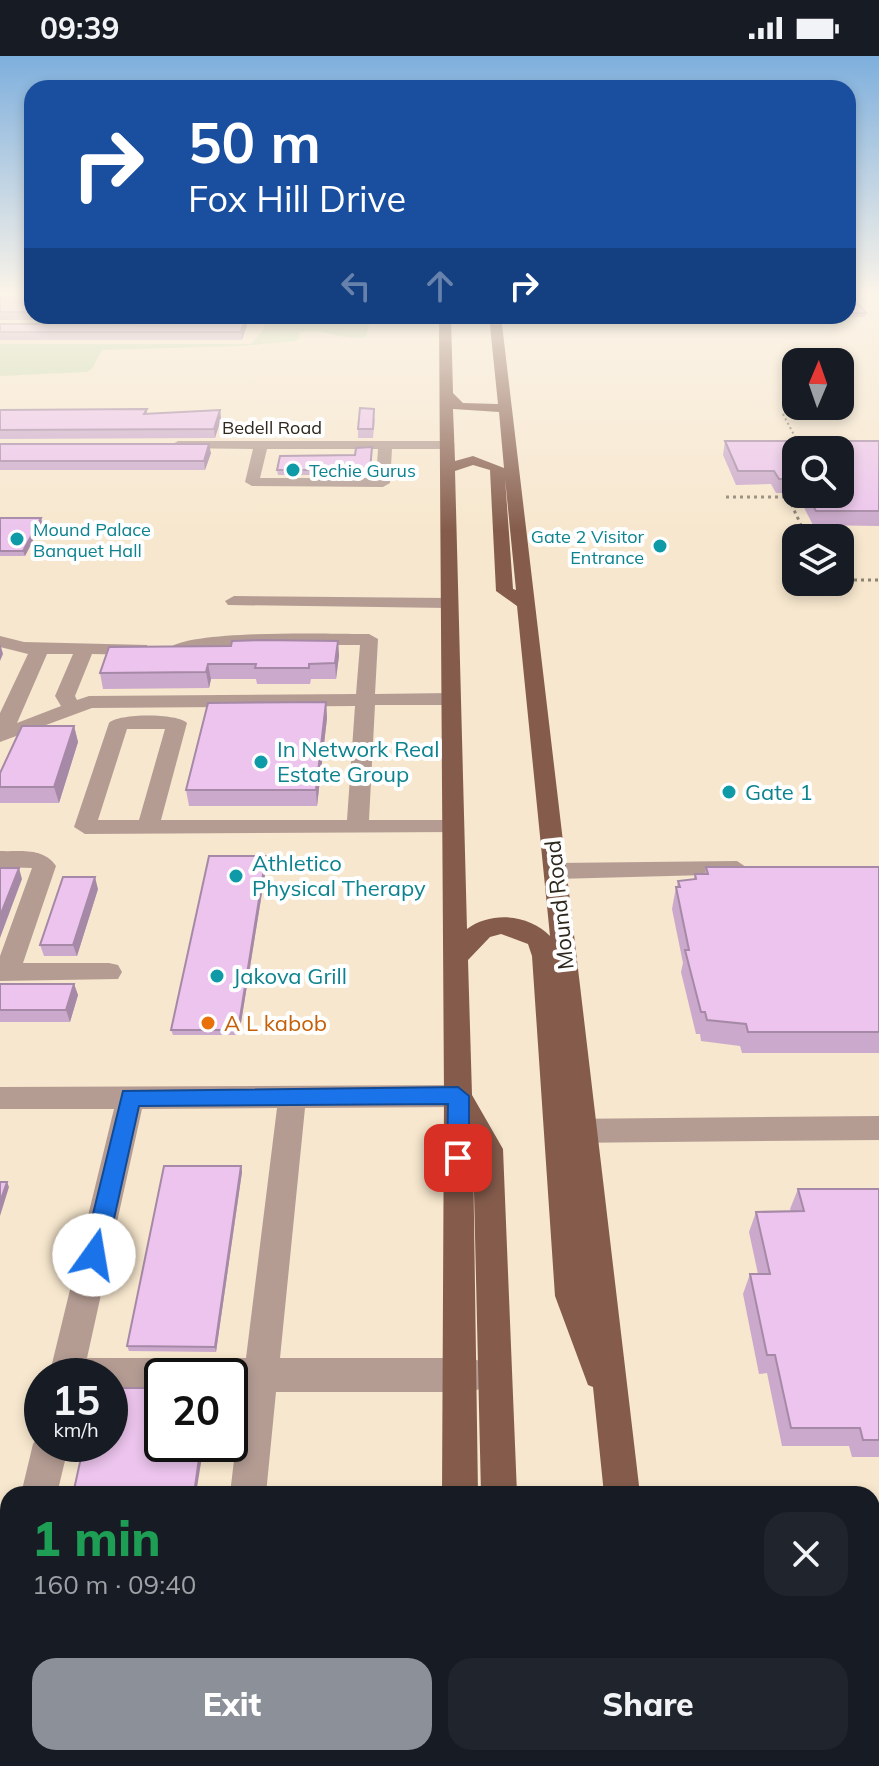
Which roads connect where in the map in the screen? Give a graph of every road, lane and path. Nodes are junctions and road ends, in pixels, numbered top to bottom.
1 (446, 372) edge
2 (501, 372) edge
3 (446, 394) junction
4 (505, 408) junction
5 (163, 445) edge
6 (261, 445) junction
7 (385, 445) junction
8 (448, 456) junction
9 (726, 497) dead end
10 (800, 524) edge
11 (854, 580) edge
12 (879, 580) edge
13 (234, 601) dead end
14 (448, 603) junction
15 (527, 604) junction
16 (0, 641) edge
17 (40, 648) junction
18 (85, 648) junction
19 (450, 699) junction
20 (367, 700) junction
21 (71, 706) junction
22 (5, 734) edge
23 (148, 826) junction
24 (358, 827) junction
25 (452, 827) junction
26 (0, 859) edge
27 (767, 869) edge
28 (556, 871) junction
29 (454, 961) junction
30 (4, 972) edge
31 (109, 972) dead end
32 (458, 1096) junction
33 (131, 1097) junction
34 (292, 1097) junction
35 (0, 1098) edge
36 (879, 1128) edge
37 (571, 1131) junction
38 (70, 1358) edge
39 (128, 1375) edge
40 (261, 1375) junction
41 (459, 1375) junction
42 (495, 1375) junction
43 (47, 1462) edge
44 (41, 1486) edge
45 (249, 1486) edge
46 (460, 1486) edge
47 (499, 1486) edge
48 (621, 1486) edge

1 - 3 main road
2 - 4 main road, Mound Road
3 - 4 main road
3 - 8 main road
4 - 15 main road, Mound Road
5 - 6 street, Bedell Road
6 - 7 street, Bedell Road
6 - 7 street
7 - 8 street, Bedell Road
8 - 14 main road
8 - 15 main road
9 - 10 path
11 - 12 path
13 - 14 street
14 - 19 main road
15 - 28 main road, Mound Road
16 - 17 street
17 - 18 street
17 - 22 street
18 - 20 street
18 - 21 street
19 - 20 street
19 - 25 main road
20 - 21 street
20 - 24 street
21 - 22 street
23 - 23 street
23 - 24 street
24 - 25 street
25 - 29 main road
26 - 30 street
27 - 28 street
28 - 37 main road, Mound Road
29 - 32 main road
29 - 37 main road
30 - 31 street
32 - 34 street
32 - 41 main road
32 - 42 main road
33 - 34 street
33 - 35 street
33 - 38 street
34 - 40 street
36 - 37 street
37 - 48 main road
39 - 40 street
40 - 41 street
40 - 45 street
41 - 42 street
41 - 46 main road
42 - 47 main road
43 - 44 street

